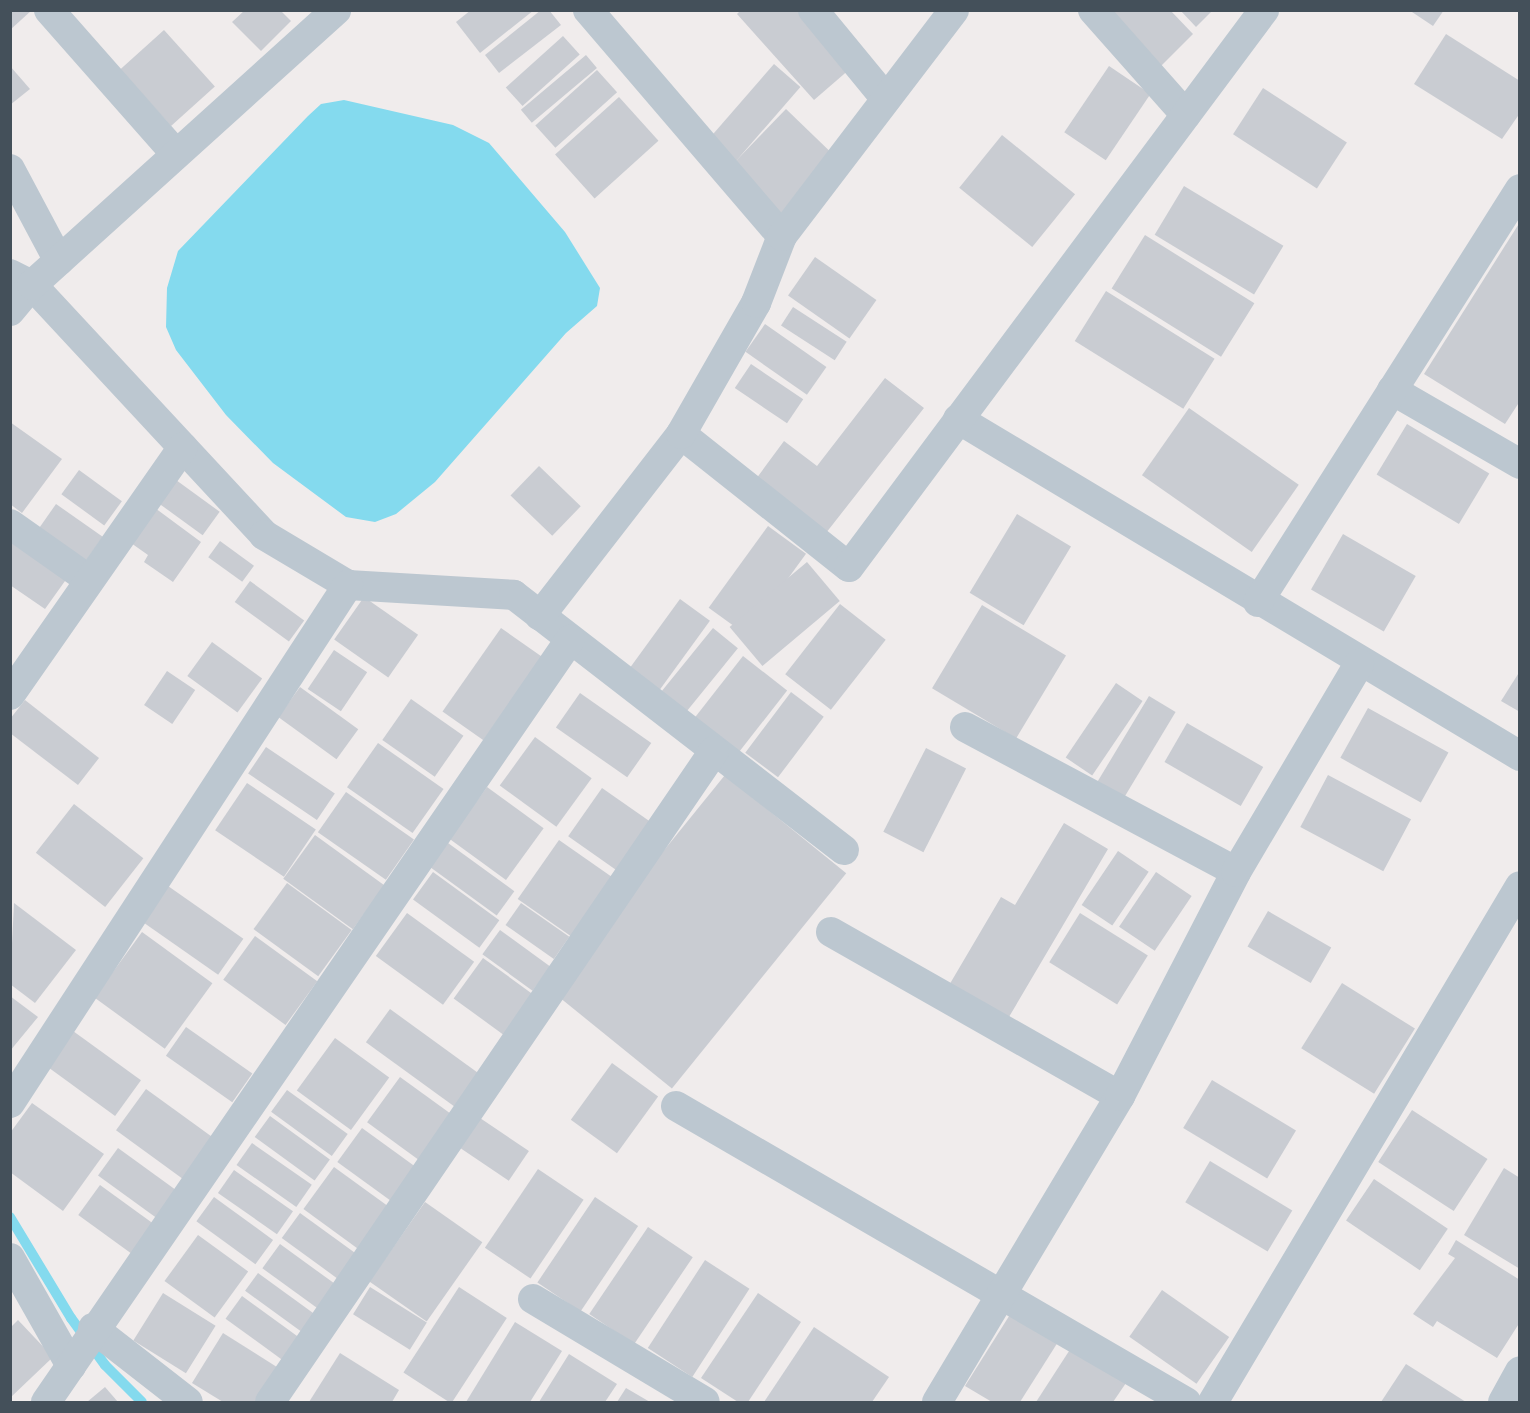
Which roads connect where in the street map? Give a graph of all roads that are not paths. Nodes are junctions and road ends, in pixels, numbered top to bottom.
1 (49, 10) edge
2 (588, 10) edge
3 (813, 10) edge
4 (954, 10) edge
5 (1093, 10) edge
6 (1264, 10) edge
7 (322, 15) edge
8 (886, 99) junction
9 (1186, 115) junction
10 (176, 154) junction
11 (10, 169) edge
12 (1520, 189) edge
13 (782, 236) junction
14 (59, 261) junction
15 (21, 280) edge
16 (10, 311) edge
17 (1392, 390) junction
18 (958, 419) junction
19 (681, 434) junction
20 (183, 447) junction
21 (1520, 464) edge
22 (10, 524) edge
23 (88, 579) junction
24 (348, 585) junction
25 (1258, 602) junction
26 (540, 616) junction
27 (570, 640) junction
28 (1359, 664) junction
29 (10, 695) edge
30 (965, 727) dead end
31 (714, 751) junction
32 (1520, 756) edge
33 (844, 850) dead end
34 (1236, 872) junction
35 (1520, 886) edge
36 (831, 932) dead end
37 (1120, 1096) junction
38 (10, 1103) edge
39 (676, 1106) dead end
40 (10, 1258) edge
41 (1002, 1295) junction
42 (533, 1299) dead end
43 (82, 1347) junction
44 (1520, 1371) edge
45 (46, 1402) edge
46 (188, 1402) edge
47 (270, 1402) edge
48 (705, 1402) edge
49 (937, 1402) edge
50 (1186, 1402) edge
51 (1213, 1402) edge
52 (1503, 1402) edge

1 - 10 street
2 - 13 street
3 - 8 street
4 - 8 street
5 - 9 street
6 - 9 street
7 - 10 street
8 - 13 street
9 - 18 street
10 - 14 street
11 - 14 street
12 - 17 street
13 - 19 street
14 - 15 street
15 - 16 street
15 - 20 street
17 - 21 street
17 - 25 street
18 - 19 street
18 - 25 street
19 - 26 street
20 - 23 street
20 - 24 street
22 - 23 street
23 - 29 street
24 - 26 street
24 - 38 street
25 - 28 street
26 - 27 street
27 - 31 street
27 - 43 street
28 - 32 street
28 - 34 street
30 - 34 street
31 - 33 street
31 - 47 street
34 - 37 street
35 - 51 street
36 - 37 street
37 - 41 street
39 - 41 street
40 - 43 street
41 - 49 street
41 - 50 street
42 - 48 street
43 - 45 street
43 - 46 street
44 - 52 street

